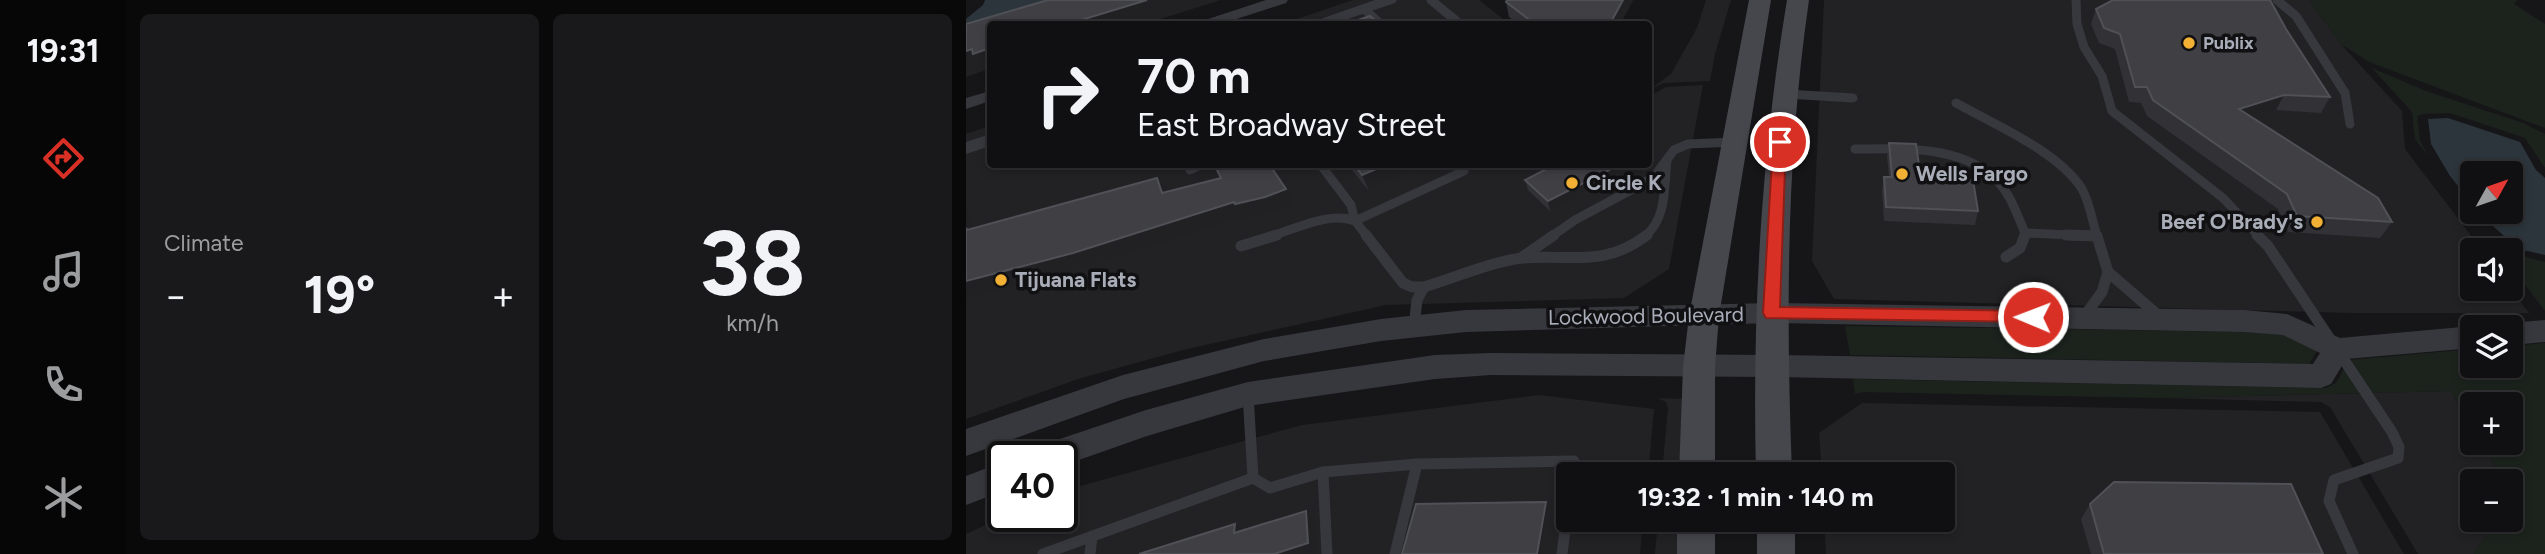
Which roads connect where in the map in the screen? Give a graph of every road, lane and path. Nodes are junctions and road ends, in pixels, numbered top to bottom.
1 (1281, 0) edge
2 (1390, 0) edge
3 (1431, 0) edge
4 (1760, 0) edge
5 (1798, 0) edge
6 (2076, 0) edge
7 (2277, 0) edge
8 (1364, 9) junction
9 (1216, 21) edge
10 (1329, 21) edge
11 (1378, 21) edge
12 (1456, 21) edge
13 (1785, 94) junction
14 (987, 97) edge
15 (1853, 98) dead end
16 (1956, 103) dead end
17 (966, 104) edge
18 (2350, 124) dead end
19 (987, 141) edge
20 (1735, 142) junction
21 (966, 148) edge
22 (1855, 149) dead end
23 (1194, 168) edge
24 (1323, 168) edge
25 (1190, 170) dead end
26 (1464, 171) dead end
27 (1660, 176) junction
28 (1355, 222) junction
29 (2025, 233) junction
30 (2096, 236) junction
31 (1241, 246) dead end
32 (2007, 257) dead end
33 (1521, 258) junction
34 (2108, 272) junction
35 (1424, 287) junction
36 (1772, 313) junction
37 (1704, 316) junction
38 (2083, 318) junction
39 (2164, 319) junction
40 (1414, 327) junction
41 (2545, 331) edge
42 (2523, 333) edge
43 (2460, 338) edge
44 (2337, 349) junction
45 (1772, 366) junction
46 (1699, 367) junction
47 (1248, 394) junction
48 (966, 443) edge
49 (1078, 447) edge
50 (1574, 462) edge
51 (1697, 462) edge
52 (1774, 462) edge
53 (1417, 464) junction
54 (1323, 472) junction
55 (1253, 478) junction
56 (987, 482) edge
57 (966, 491) edge
58 (1565, 532) edge
59 (1696, 532) edge
60 (1776, 532) edge
61 (1092, 536) junction
62 (1043, 554) edge
63 (1090, 554) edge
64 (1327, 554) edge
65 (1395, 554) edge
66 (1562, 554) edge
67 (1696, 554) edge
68 (1776, 554) edge
69 (2353, 554) edge

1 - 9 street
2 - 8 street
3 - 12 lane
4 - 20 main road
5 - 13 main road
6 - 44 lane
7 - 18 lane
8 - 10 street
8 - 11 lane
13 - 15 lane
13 - 36 main road
14 - 17 street
16 - 30 lane
19 - 21 street
20 - 27 lane
20 - 37 main road
22 - 29 lane
23 - 25 lane
24 - 28 lane
26 - 28 lane
27 - 33 lane
27 - 33 lane
28 - 31 lane
28 - 35 lane
29 - 30 lane
29 - 32 lane
30 - 34 lane
33 - 35 lane
34 - 38 lane
34 - 39 lane
35 - 40 lane
36 - 37 street, Lockwood Boulevard
36 - 38 street, Lockwood Boulevard
36 - 45 main road
37 - 40 street, Lockwood Boulevard
37 - 46 main road
38 - 39 street, Lockwood Boulevard
39 - 44 street, Lockwood Boulevard
40 - 48 street, Lockwood Boulevard
41 - 42 street
43 - 44 street
44 - 45 street
44 - 69 lane
45 - 46 street
45 - 52 main road
46 - 47 street
46 - 51 main road
47 - 49 street
47 - 55 lane
50 - 53 lane
53 - 54 lane
53 - 65 lane
54 - 55 lane
54 - 64 lane
55 - 61 lane
56 - 57 street
58 - 66 lane
59 - 67 main road
60 - 68 main road
61 - 62 lane
61 - 63 lane

